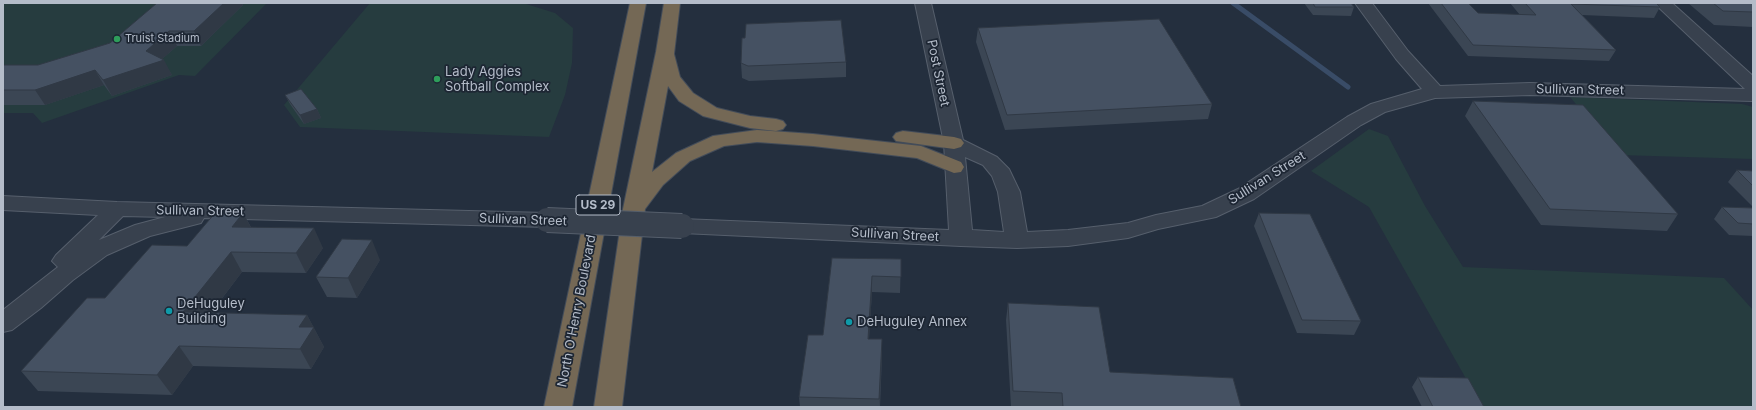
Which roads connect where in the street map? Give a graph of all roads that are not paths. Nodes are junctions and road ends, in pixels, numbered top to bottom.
1 (638, 3) edge
2 (672, 3) edge
3 (923, 3) edge
4 (1363, 3) edge
5 (1662, 3) edge
6 (665, 52) junction
7 (1753, 86) edge
8 (1435, 92) junction
9 (1753, 95) edge
10 (954, 143) junction
11 (954, 167) junction
12 (3, 203) edge
13 (117, 208) junction
14 (634, 209) junction
15 (232, 212) junction
16 (961, 238) junction
17 (1017, 240) junction
18 (3, 322) edge
19 (558, 407) edge
20 (608, 407) edge

1 - 19 highway, North O'Henry Boulevard / US 29
2 - 6 highway, US 29
3 - 10 street, Post Street
4 - 8 street
5 - 7 street
6 - 10 highway
6 - 14 highway, US 29
8 - 9 street, Sullivan Street
8 - 17 street, Sullivan Street
10 - 11 street, Post Street
10 - 17 street
11 - 14 highway
11 - 16 street, Post Street
12 - 13 street, Sullivan Street
13 - 15 street, Sullivan Street
13 - 18 street
14 - 20 highway, US 29
15 - 16 street, Sullivan Street, bridge
15 - 18 street
16 - 17 street, Sullivan Street

